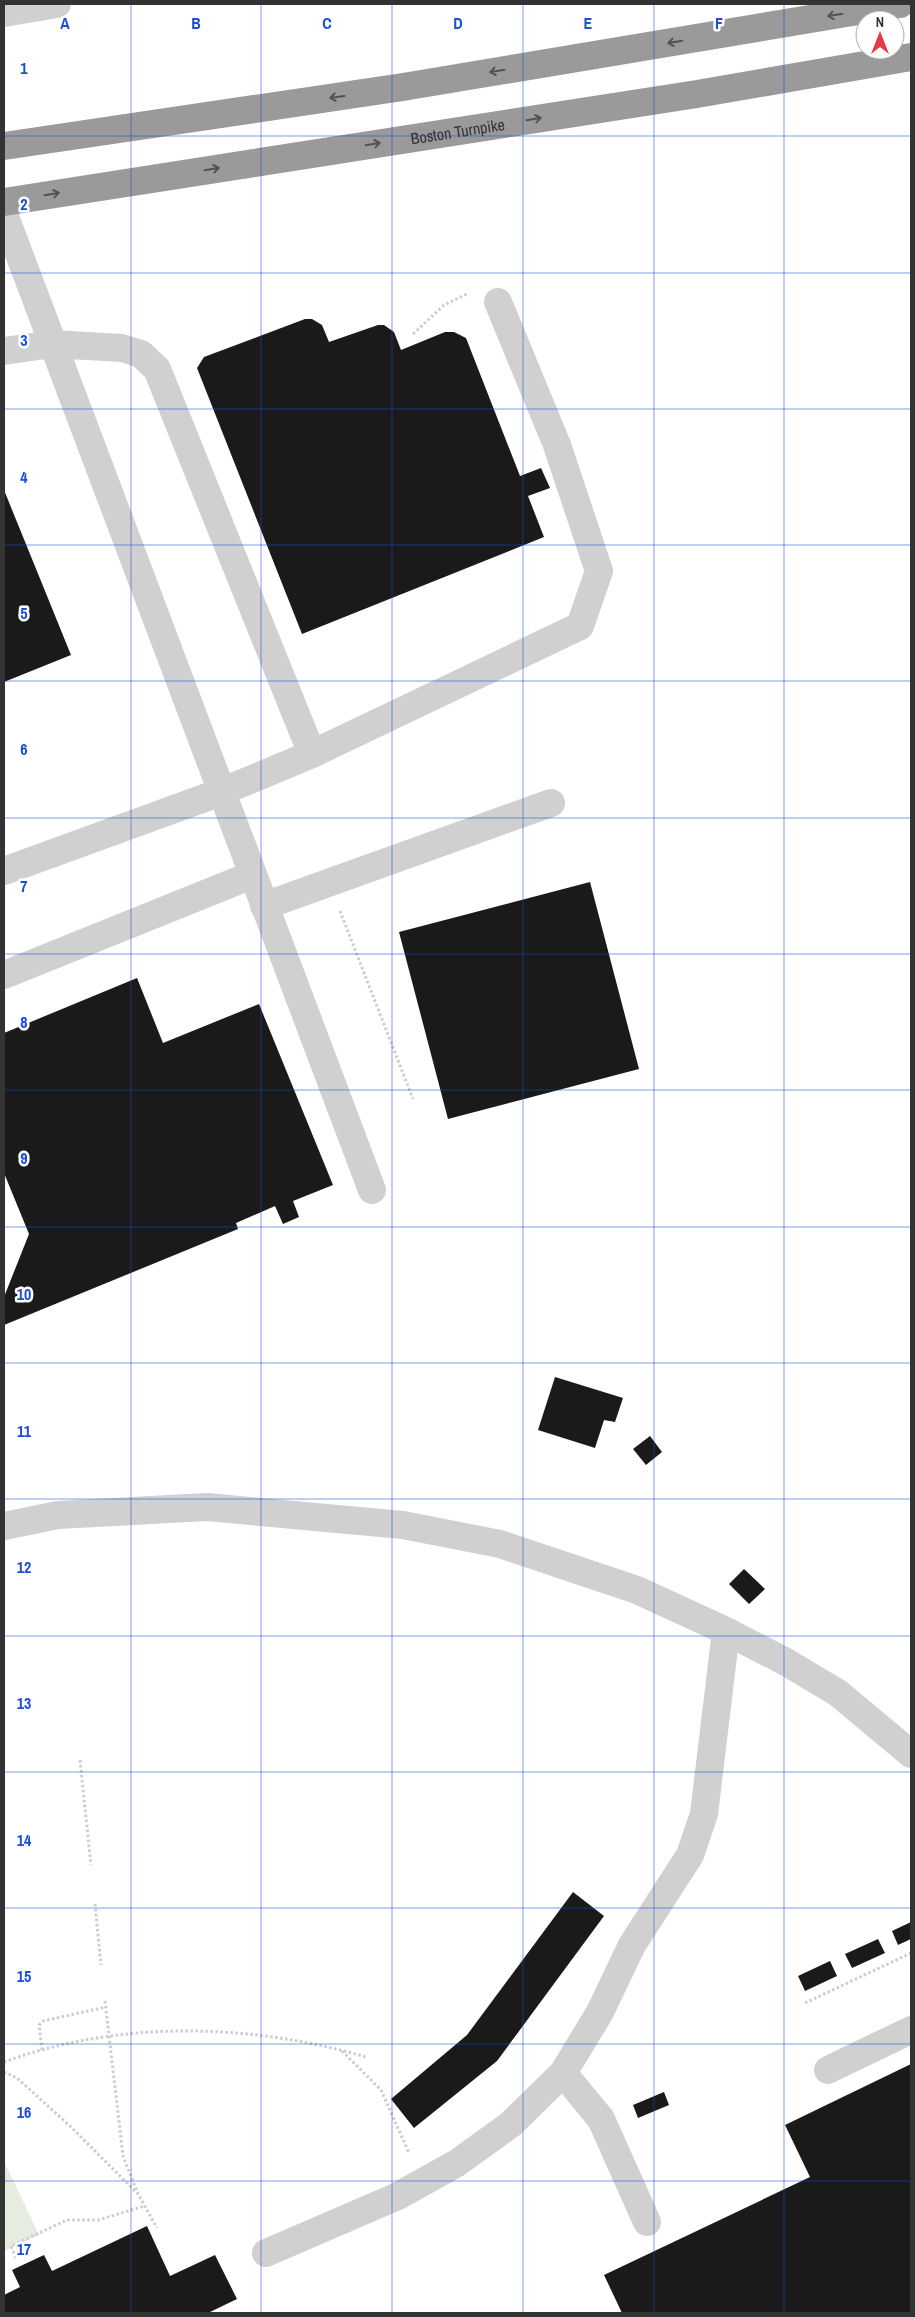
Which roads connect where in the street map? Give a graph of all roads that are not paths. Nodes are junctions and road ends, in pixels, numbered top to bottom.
1 (57, 4) edge
2 (900, 4) edge
3 (4, 13) edge
4 (911, 57) edge
5 (4, 146) edge
6 (4, 202) edge
7 (4, 214) edge
8 (498, 302) road end
9 (52, 344) junction
10 (4, 352) edge
11 (312, 754) junction
12 (220, 792) junction
13 (551, 803) dead end
14 (4, 871) edge
15 (252, 875) junction
16 (264, 906) junction
17 (4, 975) edge
18 (372, 1190) dead end
19 (4, 1526) edge
20 (726, 1631) junction
21 (911, 1754) edge
22 (911, 2030) edge
23 (828, 2070) dead end
24 (563, 2073) junction
25 (647, 2222) dead end
26 (266, 2253) dead end

1 - 3 street
2 -> 5 highway
6 -> 4 highway, Boston Turnpike
7 - 9 street
8 - 11 street
9 - 10 street
9 - 11 street
9 - 12 street
11 - 12 street
12 - 14 street
12 - 15 street
13 - 16 street
15 - 16 street
15 - 17 street
16 - 18 street
19 - 20 street
20 - 21 street
20 - 24 street
22 - 23 street
24 - 25 street
24 - 26 street

